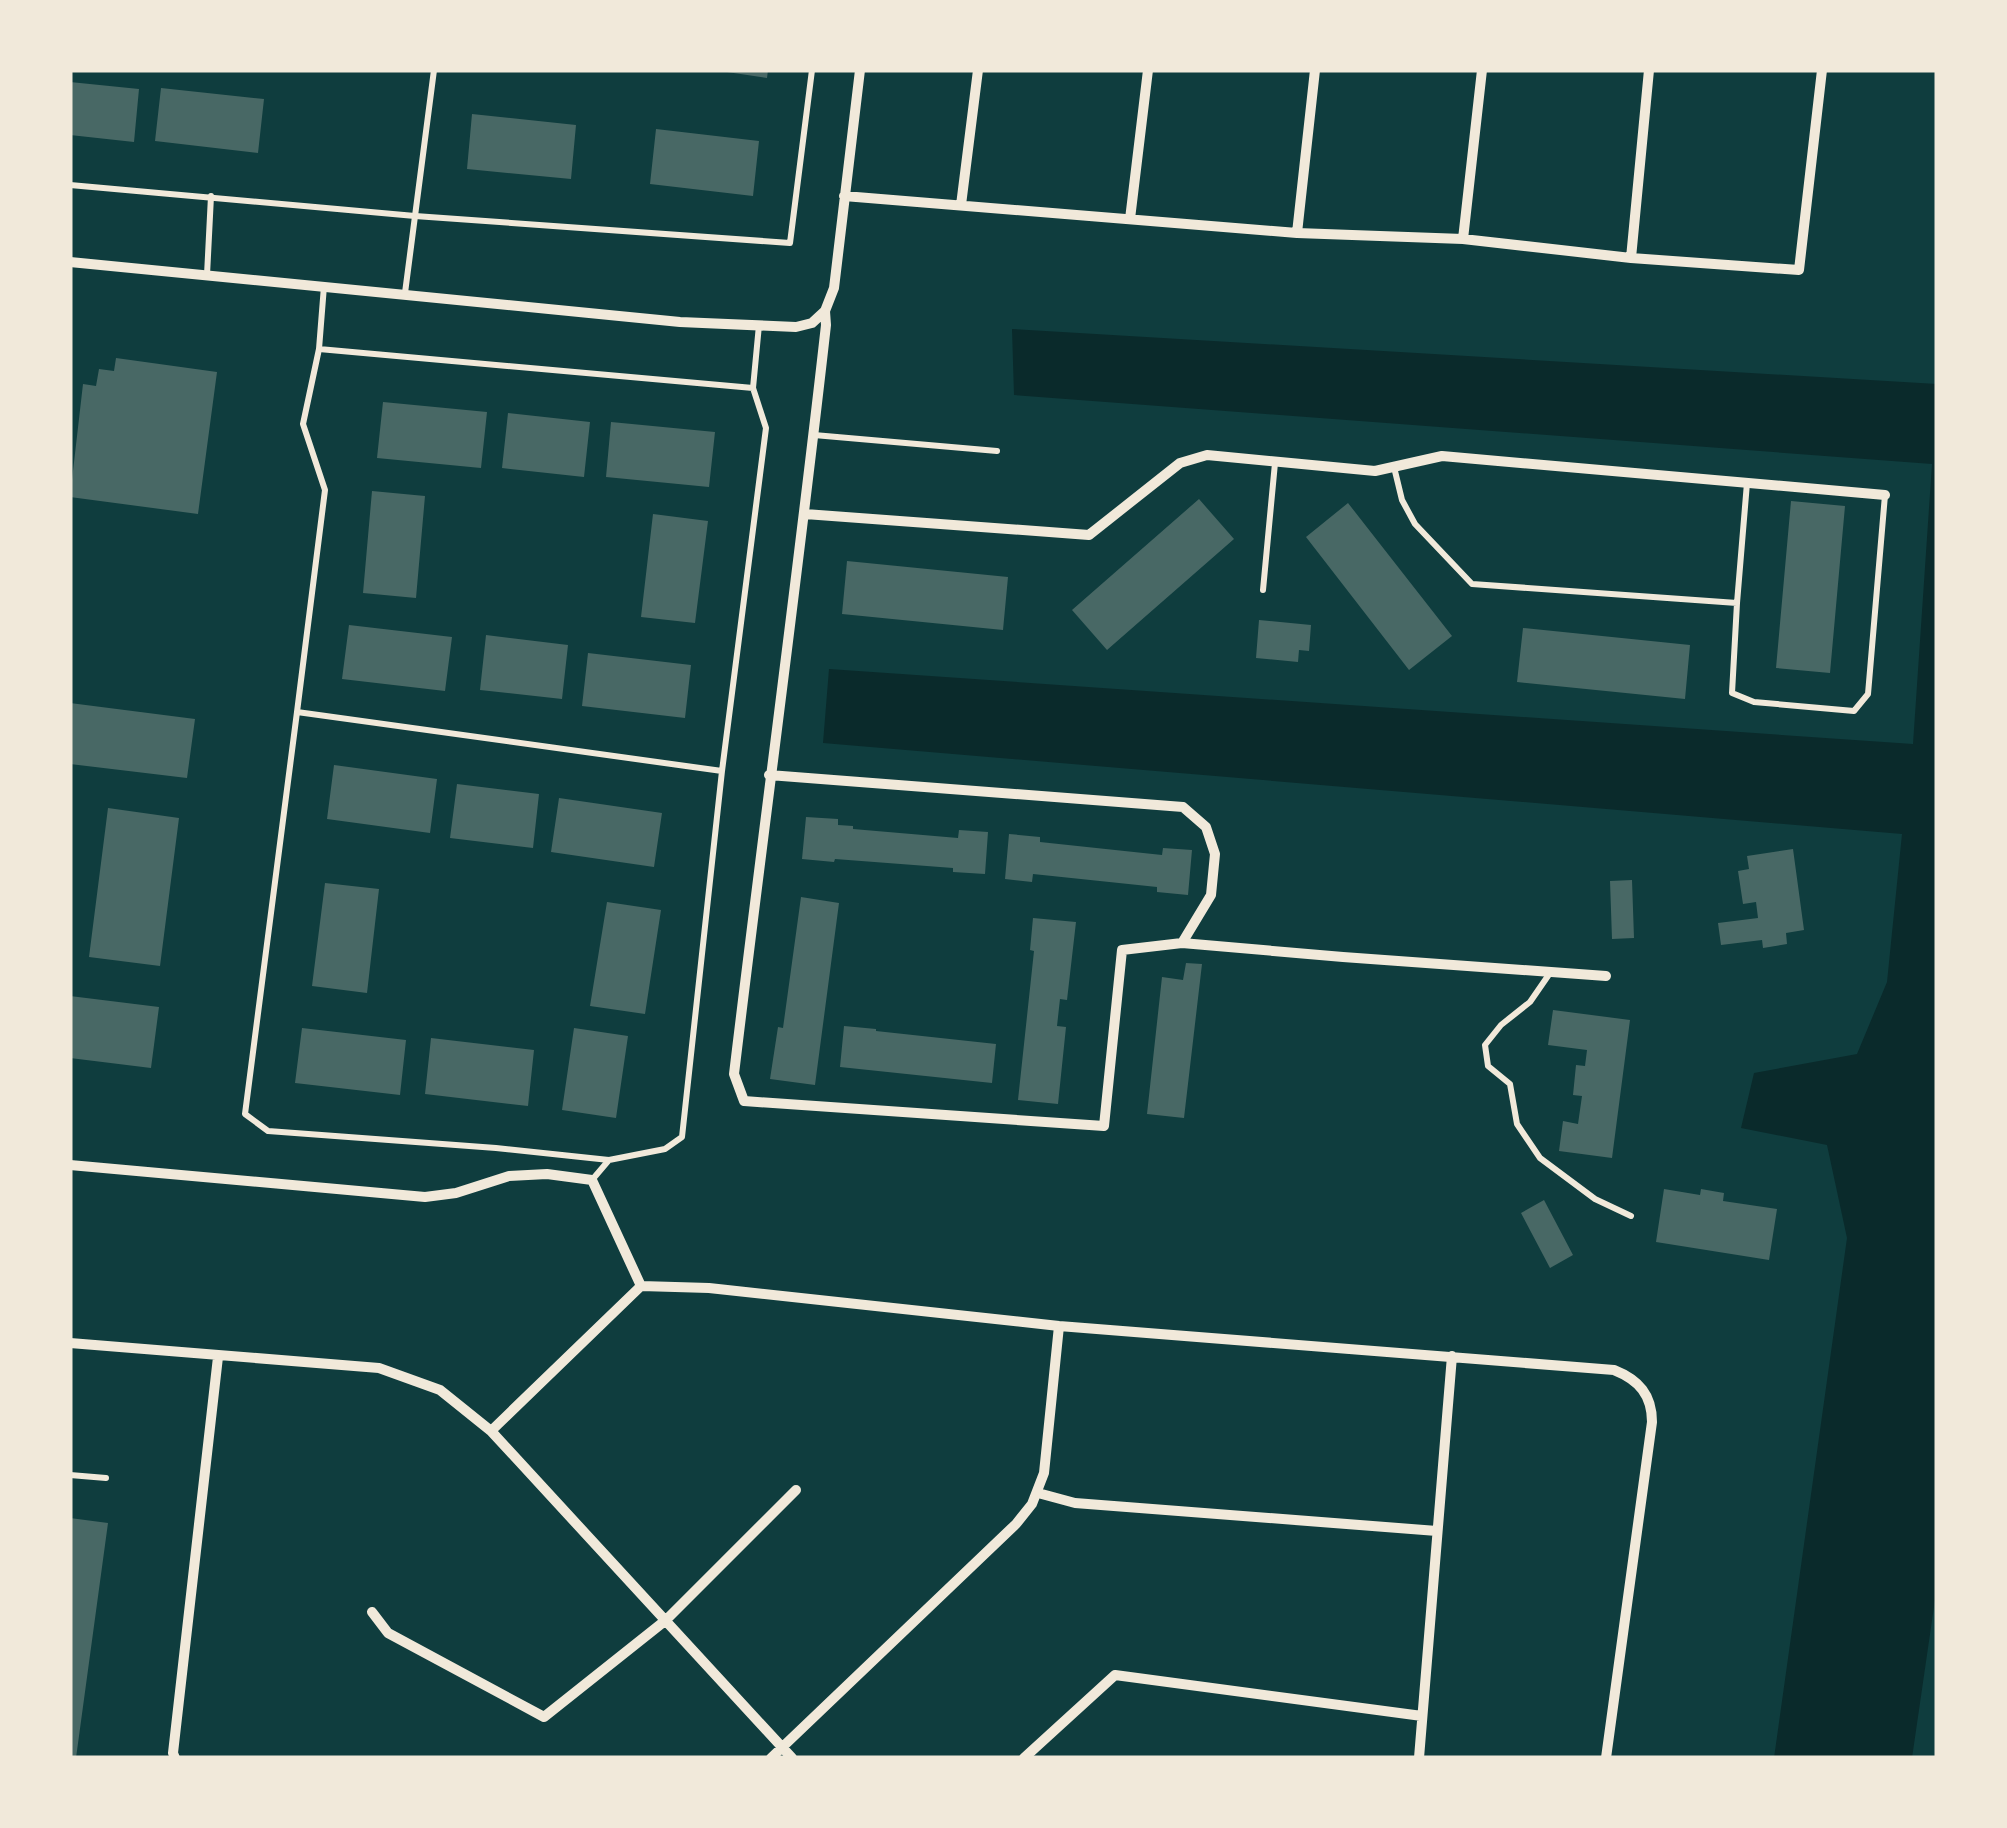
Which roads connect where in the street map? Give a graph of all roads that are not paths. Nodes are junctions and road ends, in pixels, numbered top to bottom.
1 (434, 70) edge
2 (812, 70) edge
3 (860, 70) edge
4 (978, 70) edge
5 (1148, 70) edge
6 (1315, 70) edge
7 (1482, 70) edge
8 (1649, 70) edge
9 (1822, 70) edge
10 (70, 185) edge
11 (211, 196) junction
12 (844, 196) junction
13 (961, 206) junction
14 (415, 216) junction
15 (1130, 219) junction
16 (1297, 233) junction
17 (1463, 239) junction
18 (1631, 258) junction
19 (70, 262) edge
20 (207, 274) junction
21 (324, 286) junction
22 (405, 294) junction
23 (826, 311) junction
24 (760, 326) junction
25 (319, 350) junction
26 (753, 388) junction
27 (814, 435) junction
28 (996, 451) dead end
29 (1275, 461) junction
30 (1394, 466) junction
31 (1746, 483) junction
32 (1885, 495) joint
33 (805, 514) junction
34 (1264, 590) dead end
35 (1737, 604) junction
36 (297, 712) junction
37 (722, 771) junction
38 (770, 776) junction
39 (1182, 943) junction
40 (1551, 972) junction
41 (1606, 976) dead end
42 (609, 1160) junction
43 (70, 1165) edge
44 (592, 1180) junction
45 (1631, 1216) dead end
46 (641, 1286) junction
47 (1059, 1326) junction
48 (70, 1344) edge
49 (1452, 1356) junction
50 (218, 1357) junction
51 (491, 1431) junction
52 (70, 1475) edge
53 (106, 1478) dead end
54 (796, 1490) dead end
55 (1038, 1493) junction
56 (1438, 1531) junction
57 (372, 1612) dead end
58 (666, 1620) junction
59 (1422, 1716) junction
60 (782, 1748) junction
61 (176, 1758) edge
62 (771, 1758) edge
63 (792, 1758) edge
64 (1024, 1758) edge
65 (1419, 1758) edge
66 (1606, 1758) edge

1 - 14 lane
2 - 14 lane
3 - 12 street
4 - 13 street
5 - 15 street
6 - 16 street
7 - 17 street
8 - 18 street
9 - 18 street
10 - 11 lane
11 - 14 lane
11 - 20 lane
12 - 13 street
12 - 23 street
13 - 15 street
14 - 22 lane
15 - 16 street
16 - 17 street
17 - 18 street
19 - 20 street
20 - 21 street
21 - 22 street
21 - 25 lane
22 - 24 street
23 - 24 street
23 - 27 street
24 - 26 lane
25 - 26 lane
25 - 36 lane
26 - 37 lane
27 - 28 lane
27 - 33 street
29 - 30 street
29 - 33 street
29 - 34 lane
30 - 31 street
30 - 35 lane
31 - 32 street
31 - 35 lane
32 - 35 lane
33 - 38 street
36 - 37 lane
36 - 42 lane
37 - 42 lane
38 - 39 street
38 - 39 street
39 - 40 street
40 - 41 street
40 - 45 lane
42 - 44 lane
43 - 44 street
44 - 46 street
46 - 47 street
46 - 51 street
47 - 49 street
47 - 55 street
48 - 50 street
49 - 56 street
49 - 66 street
50 - 51 street
50 - 61 street
51 - 58 street
52 - 53 lane
54 - 58 street
55 - 56 street
55 - 60 street
56 - 59 street
57 - 58 street
58 - 60 street
59 - 64 street
59 - 65 street
60 - 62 street
60 - 63 street

